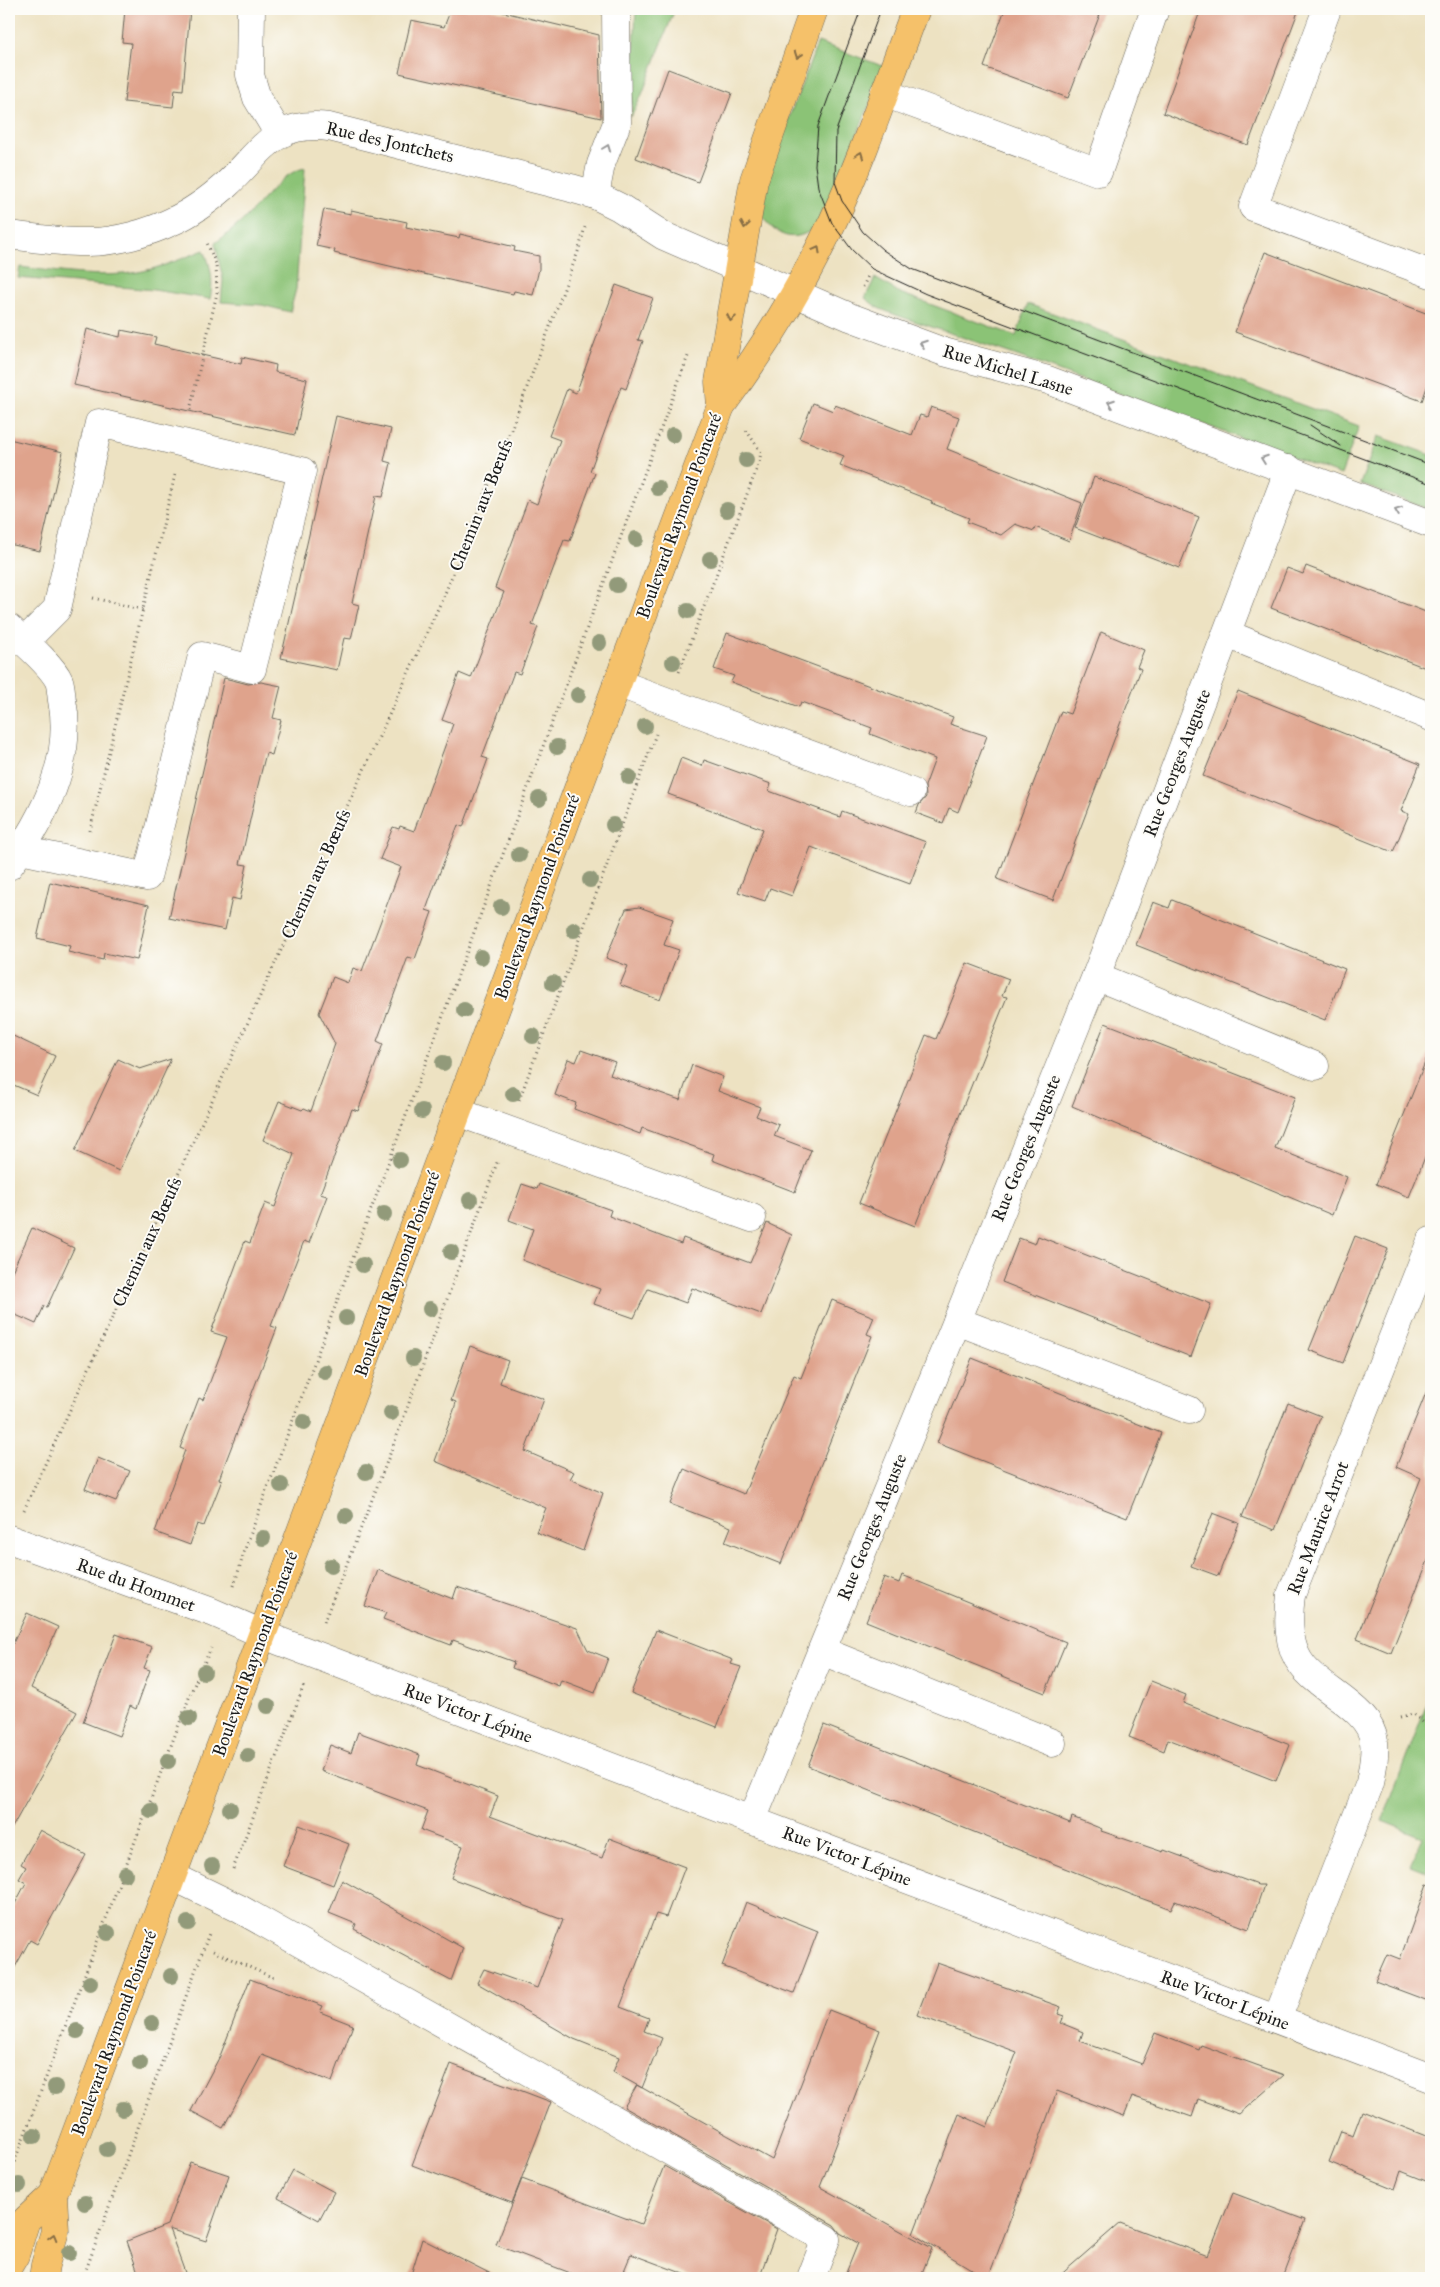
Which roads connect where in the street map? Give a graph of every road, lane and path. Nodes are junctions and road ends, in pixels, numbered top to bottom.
1 (252, 9) edge
2 (616, 9) edge
3 (814, 9) edge
4 (916, 9) edge
5 (1155, 9) edge
6 (1327, 9) edge
7 (884, 93) junction
8 (279, 134) junction
9 (595, 195) junction
10 (9, 235) edge
11 (207, 243) dead end
12 (740, 270) junction
13 (869, 273) dead end
14 (1431, 274) edge
15 (862, 288) dead end
16 (794, 293) junction
17 (689, 352) dead end
18 (721, 406) junction
19 (182, 442) junction
20 (1289, 469) junction
21 (1431, 524) edge
22 (62, 590) junction
23 (144, 610) junction
24 (1227, 634) junction
25 (16, 635) edge
26 (617, 683) junction
27 (668, 702) junction
28 (1431, 717) edge
29 (911, 792) dead end
30 (15, 858) edge
31 (83, 863) junction
32 (1096, 976) junction
33 (1315, 1066) dead end
34 (517, 1106) dead end
35 (457, 1112) junction
36 (498, 1160) dead end
37 (752, 1218) dead end
38 (1431, 1241) edge
39 (957, 1321) junction
40 (1189, 1410) dead end
41 (9, 1540) edge
42 (231, 1594) dead end
43 (321, 1630) dead end
44 (262, 1634) junction
45 (214, 1641) dead end
46 (822, 1651) junction
47 (307, 1676) dead end
48 (1052, 1743) dead end
49 (752, 1820) junction
50 (172, 1876) junction
51 (221, 1900) junction
52 (213, 1951) dead end
53 (276, 1979) dead end
54 (1277, 2019) junction
55 (1431, 2078) edge
56 (9, 2176) edge
57 (53, 2195) junction
58 (9, 2265) edge
59 (43, 2278) edge
60 (83, 2278) edge
61 (811, 2278) edge

1 - 8 street
9 -> 2 street
3 -> 12 main road, Boulevard Raymond Poincaré
4 - 7 main road, Boulevard Raymond Poincaré
5 - 7 street
6 - 14 street
16 -> 7 main road, Boulevard Raymond Poincaré
8 - 9 street, Rue des Jontchets
8 - 10 street, Rue des Jontchets
9 - 12 street, Rue Michel Lasne
9 - 41 path, Chemin aux Bœufs
11 - 19 path
12 - 16 street, Rue Michel Lasne
12 -> 18 main road, Boulevard Raymond Poincaré
13 - 15 path
16 - 18 main road, Boulevard Raymond Poincaré
20 -> 16 street, Rue Michel Lasne
17 - 42 path
18 - 26 main road, Boulevard Raymond Poincaré
18 - 27 path
19 - 22 street
19 - 23 path
19 - 31 street
21 -> 20 street, Rue Michel Lasne
20 - 24 street, Rue Georges Auguste
22 - 23 path
22 - 25 street
23 - 31 path
24 - 28 street
24 - 32 street, Rue Georges Auguste
25 - 30 street
26 - 27 street
26 - 35 main road, Boulevard Raymond Poincaré
27 - 29 street
27 - 34 path
30 - 31 street
32 - 33 street
32 - 39 street, Rue Georges Auguste
35 - 37 street
35 - 44 main road, Boulevard Raymond Poincaré
36 - 43 path
38 - 54 street, Rue Maurice Arrot
39 - 40 street
39 - 46 street, Rue Georges Auguste
41 - 44 street, Rue du Hommet
44 - 49 street, Rue Victor Lépine
44 - 50 main road, Boulevard Raymond Poincaré
45 - 56 path
46 - 48 street
46 - 49 street, Rue Georges Auguste
47 - 51 path
49 - 54 street, Rue Victor Lépine
50 - 51 street
50 - 57 main road, Boulevard Raymond Poincaré
51 - 60 path
51 - 61 street
52 - 53 path
54 - 55 street, Rue Victor Lépine
57 - 58 main road, Boulevard Raymond Poincaré
59 -> 57 main road, Boulevard Raymond Poincaré

